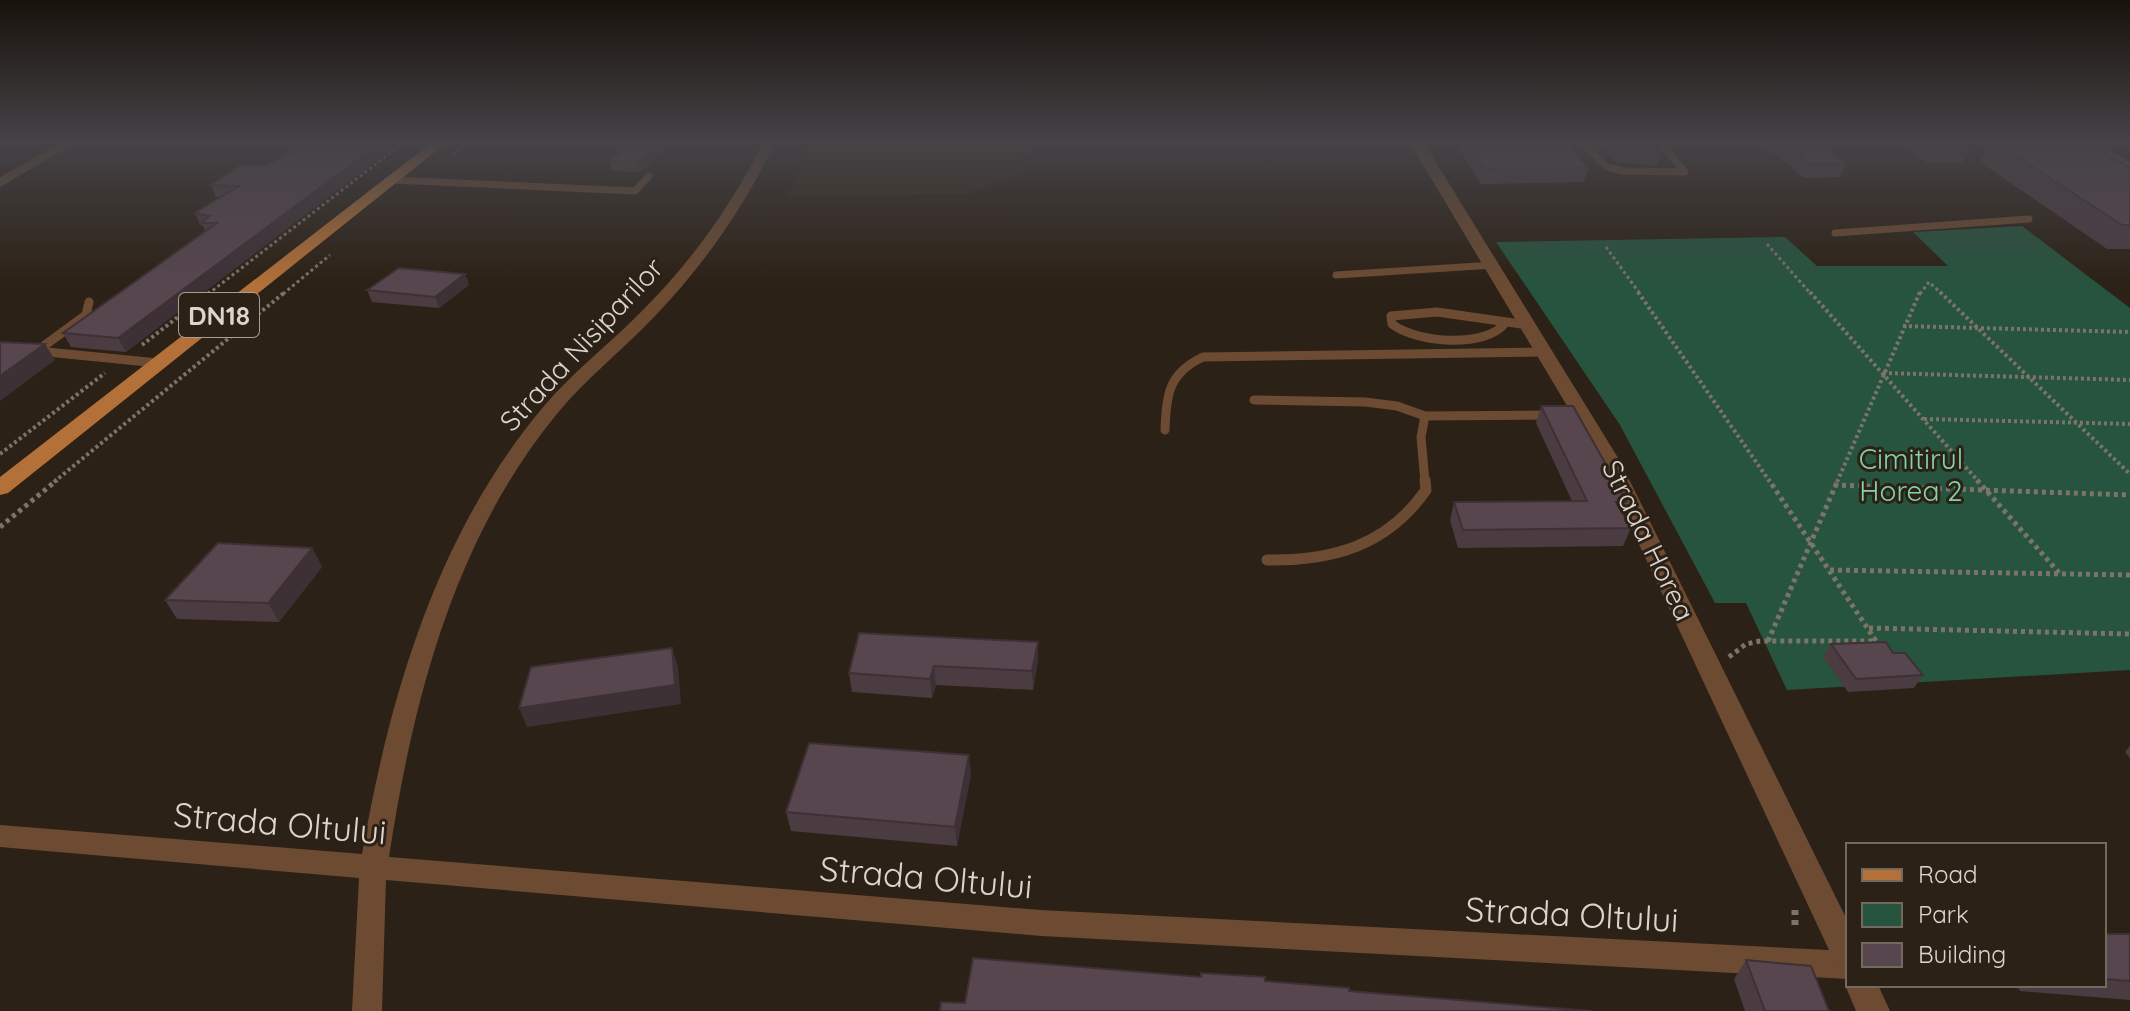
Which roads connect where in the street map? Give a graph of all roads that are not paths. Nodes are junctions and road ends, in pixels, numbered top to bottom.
1 (379, 190) edge
2 (742, 190) edge
3 (1447, 190) edge
4 (2029, 219) dead end
5 (1835, 233) dead end
6 (1494, 265) junction
7 (1336, 275) dead end
8 (89, 302) dead end
9 (1506, 322) junction
10 (1530, 325) junction
11 (27, 350) edge
12 (37, 351) junction
13 (1546, 352) junction
14 (158, 363) junction
15 (1254, 400) dead end
16 (1583, 415) junction
17 (1425, 416) junction
18 (1165, 430) dead end
19 (0, 488) edge
20 (1267, 560) dead end
21 (0, 836) edge
22 (373, 867) junction
23 (1846, 952) edge
24 (1846, 965) edge
25 (1862, 987) edge
26 (367, 1011) edge
27 (1873, 1011) edge

1 - 14 main road, DN18
2 - 22 street, Strada Nisiparilor
3 - 6 street, Strada Horea
4 - 5 lane
6 - 7 lane
6 - 10 street, Strada Horea
8 - 12 lane
9 - 9 lane
9 - 10 lane
10 - 13 street, Strada Horea
11 - 12 lane
12 - 14 lane
13 - 16 street, Strada Horea
13 - 18 lane
14 - 19 main road, DN18
15 - 17 lane
16 - 17 lane
16 - 23 street, Strada Horea
17 - 20 lane
21 - 22 street, Strada Oltului
22 - 24 street, Strada Oltului
22 - 26 street, Strada Nisiparilor
25 - 27 street

